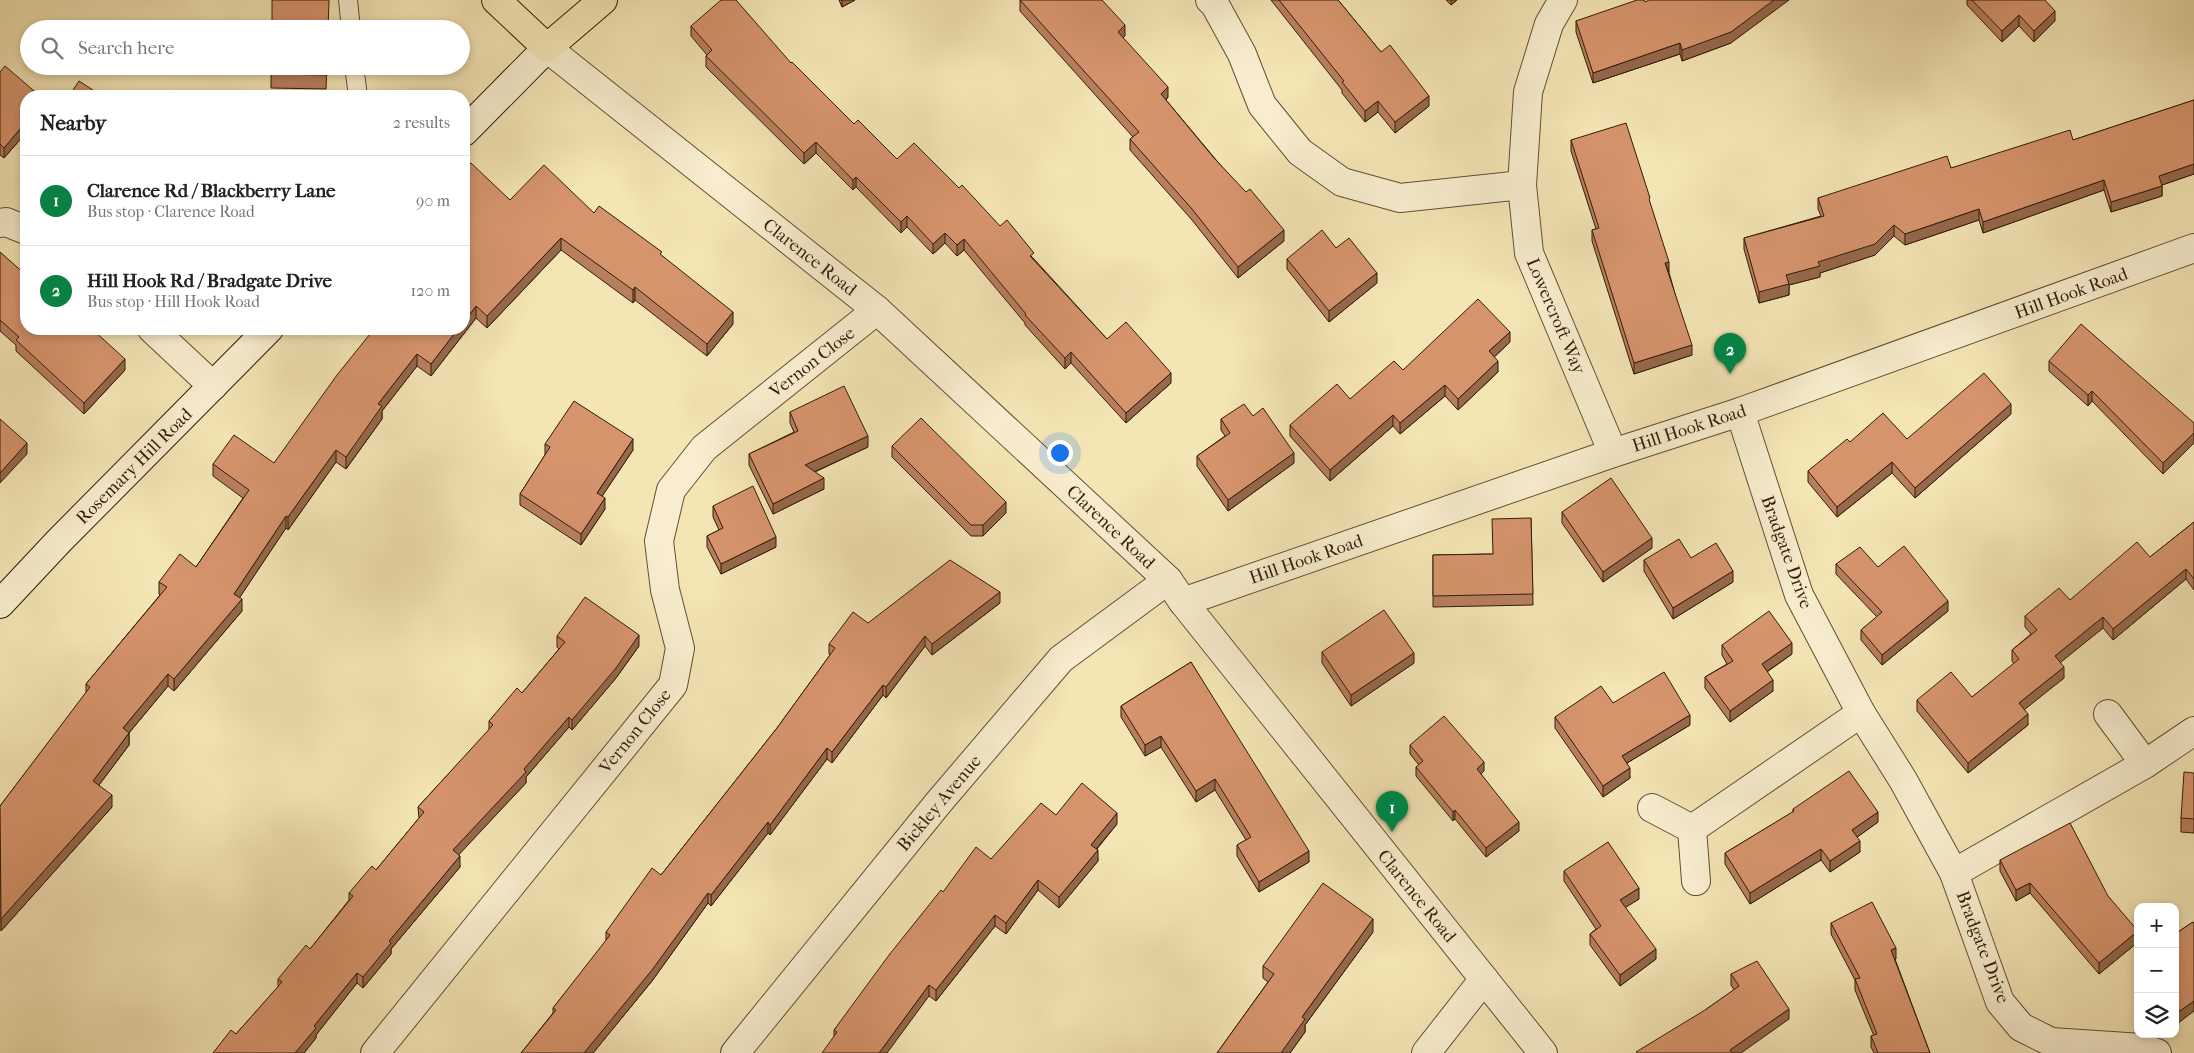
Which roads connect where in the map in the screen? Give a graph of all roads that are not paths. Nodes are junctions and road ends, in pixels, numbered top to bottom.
1 (348, 0) edge
2 (496, 0) edge
3 (603, 0) edge
4 (1210, 0) edge
5 (1563, 0) edge
6 (350, 20) edge
7 (547, 48) junction
8 (355, 75) edge
9 (357, 90) edge
10 (470, 126) edge
11 (1522, 185) junction
12 (0, 223) edge
13 (20, 228) edge
14 (2194, 248) edge
15 (877, 310) junction
16 (158, 335) edge
17 (264, 335) edge
18 (213, 386) junction
19 (1740, 412) junction
20 (1613, 453) junction
21 (1175, 591) junction
22 (0, 604) edge
23 (1861, 713) junction
24 (2108, 714) dead end
25 (2194, 731) edge
26 (2146, 764) junction
27 (1652, 808) dead end
28 (1692, 829) junction
29 (1954, 873) junction
30 (1696, 881) dead end
31 (1484, 979) junction
32 (375, 1053) edge
33 (735, 1053) edge
34 (1426, 1053) edge
35 (1543, 1053) edge
36 (2157, 1053) edge

1 - 6 lane
2 - 7 main road
3 - 7 main road
4 - 11 street
5 - 11 street, Lowercroft Way
7 - 10 street
7 - 15 street, Clarence Road
8 - 9 lane
11 - 20 street, Lowercroft Way
12 - 13 street
14 - 19 street, Hill Hook Road
15 - 21 street, Clarence Road
15 - 32 street, Vernon Close
16 - 18 street
17 - 18 street, Rosemary Hill Road
18 - 22 street, Rosemary Hill Road
19 - 20 street, Hill Hook Road
19 - 23 street, Bradgate Drive
20 - 21 street, Hill Hook Road
21 - 31 street, Clarence Road
21 - 33 street, Bickley Avenue
23 - 28 street
23 - 29 street, Bradgate Drive
24 - 26 street
25 - 26 street, Bradgate Drive
26 - 29 street, Bradgate Drive
27 - 28 street
28 - 30 street
29 - 36 street, Bradgate Drive
31 - 34 street
31 - 35 street, Clarence Road

